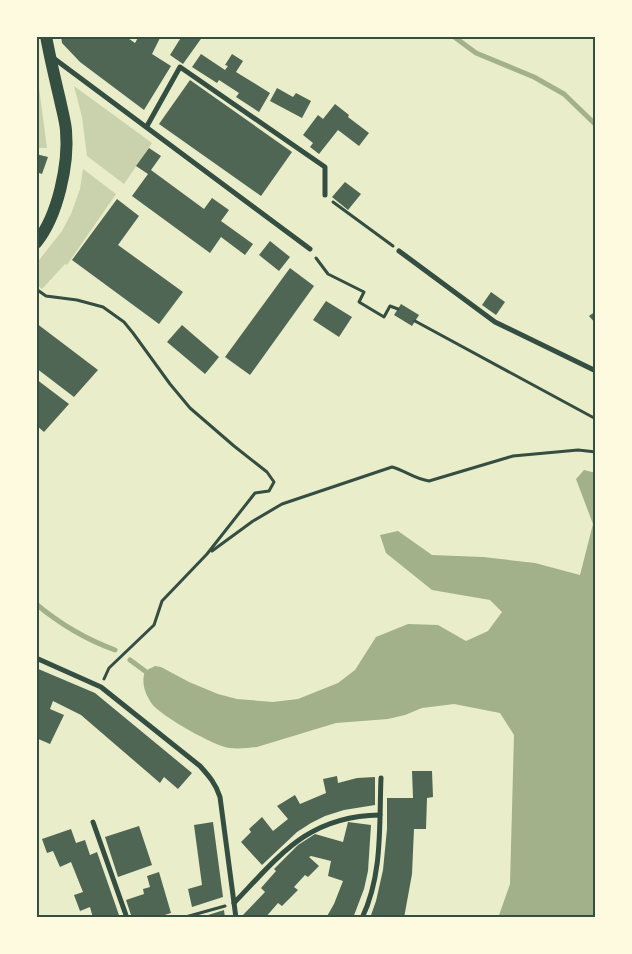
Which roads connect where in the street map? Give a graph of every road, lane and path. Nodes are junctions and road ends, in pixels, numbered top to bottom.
1 (46, 36) edge
2 (50, 56) junction
3 (147, 126) junction
4 (325, 196) joint
5 (36, 243) edge
6 (310, 249) joint
7 (399, 251) joint
8 (36, 289) edge
9 (398, 309) dead end
10 (416, 321) dead end
11 (596, 371) edge
12 (596, 419) edge
13 (596, 452) edge
14 (207, 554) junction
15 (36, 658) edge
16 (101, 686) junction
17 (381, 778) dead end
18 (380, 815) junction
19 (93, 822) dead end
20 (234, 903) junction
21 (127, 918) edge
22 (182, 918) edge
23 (236, 918) edge
24 (362, 918) edge

1 - 2 main road
2 - 3 street
2 - 5 main road
3 - 4 street
3 - 6 street
4 - 7 path
6 - 9 path
7 - 11 street
8 - 14 path
10 - 12 path
13 - 14 path
14 - 16 path
15 - 16 street
16 - 20 street
17 - 18 street
18 - 20 street
18 - 24 street
19 - 21 street
20 - 22 path
20 - 23 street

